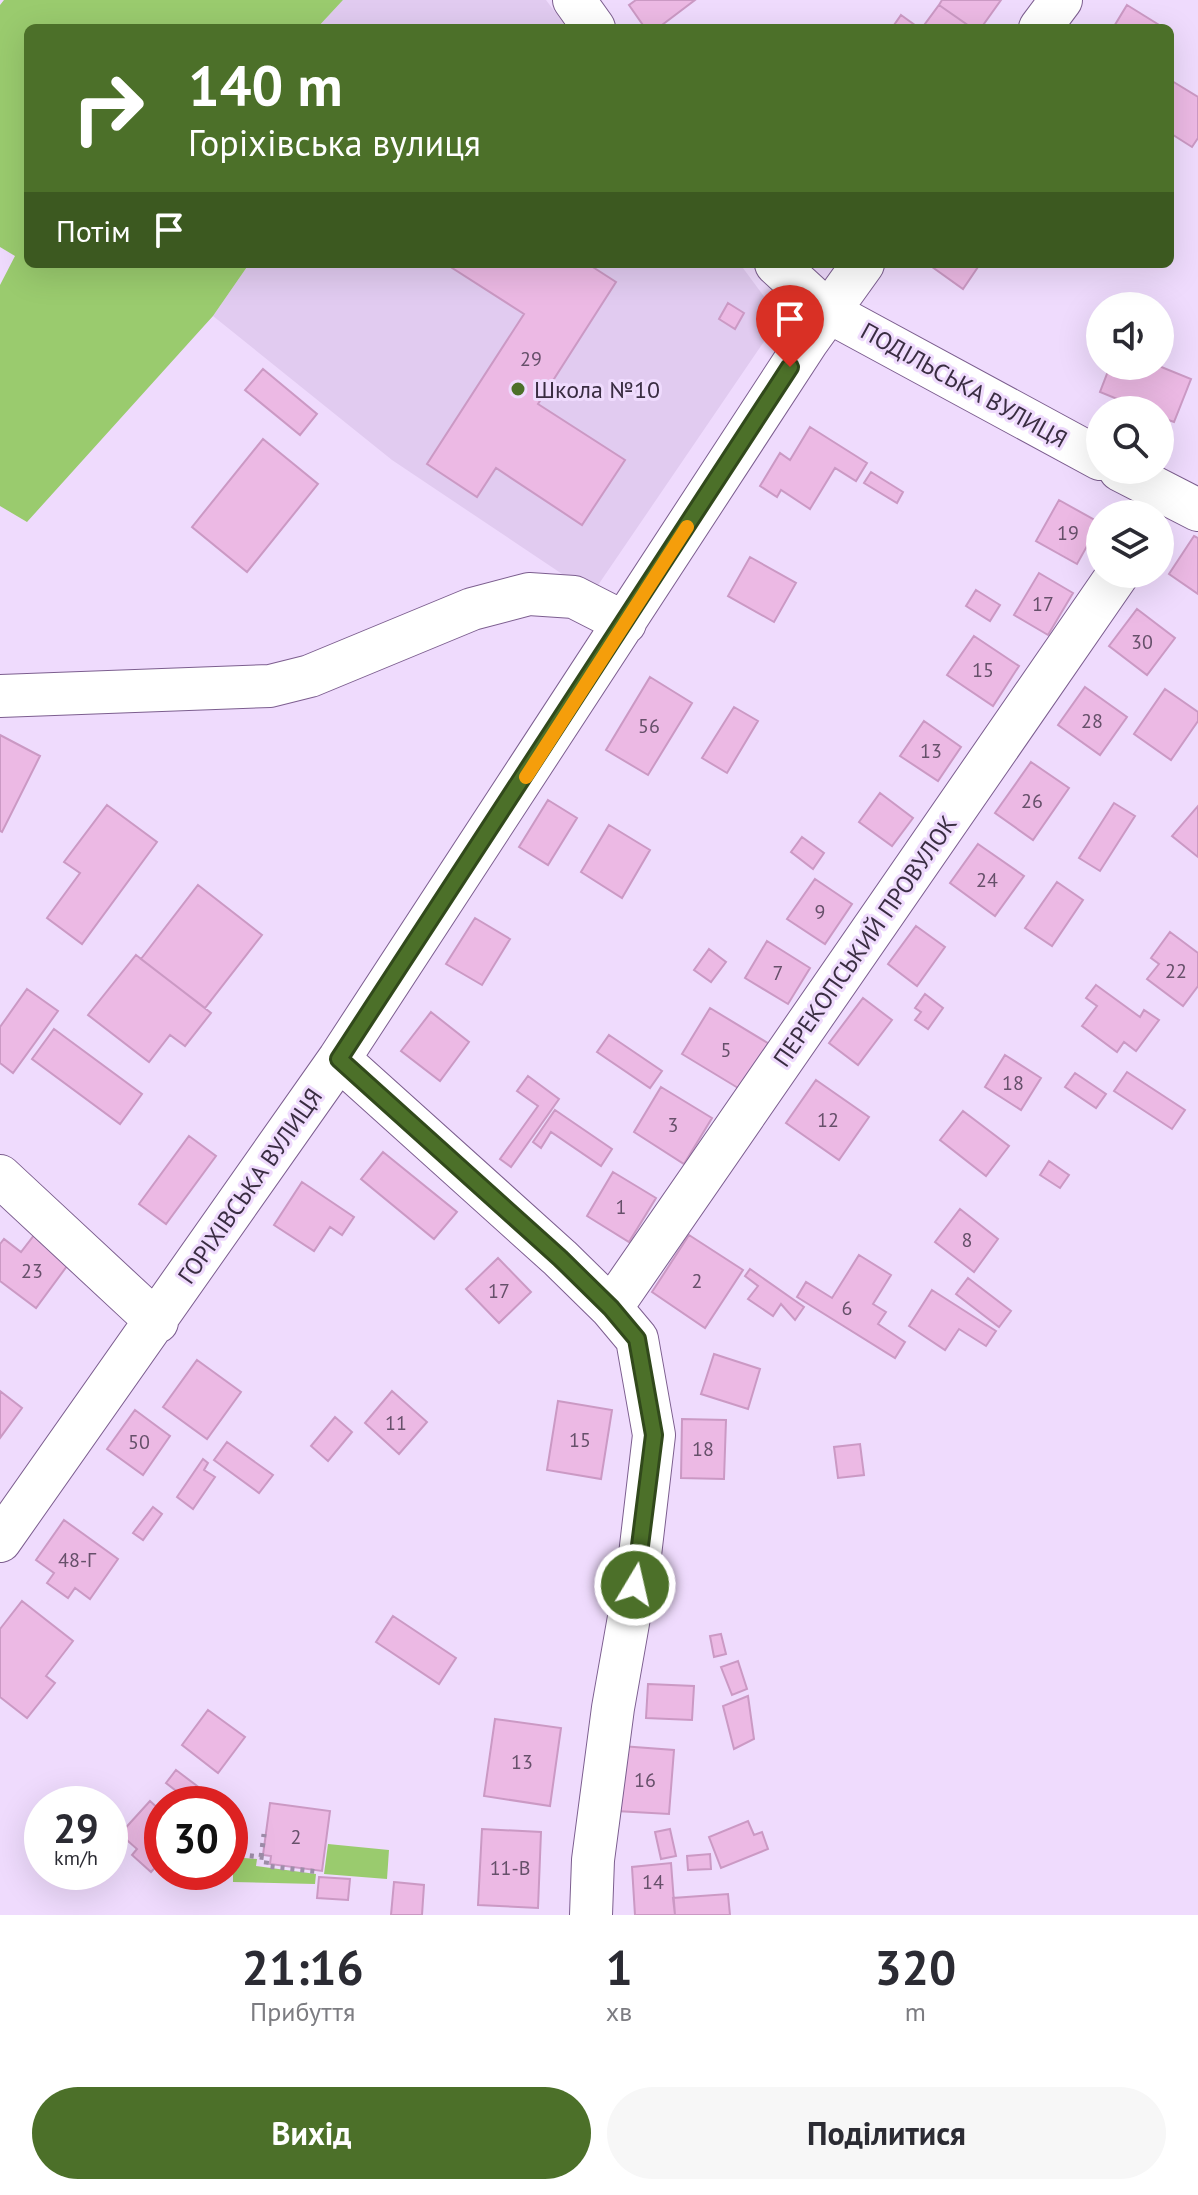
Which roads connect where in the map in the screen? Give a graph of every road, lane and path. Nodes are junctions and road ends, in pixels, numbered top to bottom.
1 (574, 0) edge
2 (1061, 0) edge
3 (591, 24) edge
4 (1043, 24) edge
5 (780, 268) edge
6 (860, 268) edge
7 (827, 311) junction
8 (1086, 451) edge
9 (1141, 484) edge
10 (1176, 507) edge
11 (1108, 588) edge
12 (625, 623) junction
13 (0, 696) edge
14 (339, 1059) junction
15 (0, 1176) edge
16 (611, 1308) junction
17 (157, 1322) junction
18 (0, 1541) edge
19 (264, 1834) dead end
20 (248, 1855) edge
21 (261, 1857) junction
22 (320, 1872) dead end
23 (591, 1915) edge

1 - 3 street
2 - 4 street
5 - 7 street, ПОДІЛЬСЬКА ВУЛИЦЯ
6 - 7 street, ГОРІХІВСЬКА ВУЛИЦЯ
7 - 8 street, ПОДІЛЬСЬКА ВУЛИЦЯ
7 - 12 street, ГОРІХІВСЬКА ВУЛИЦЯ
9 - 10 street
11 - 16 street, ПЕРЕКОПСЬКИЙ ПРОВУЛОК
12 - 13 street
12 - 14 street, ГОРІХІВСЬКА ВУЛИЦЯ
14 - 16 street
14 - 17 street, ГОРІХІВСЬКА ВУЛИЦЯ
15 - 17 street
16 - 23 street
17 - 18 street, ГОРІХІВСЬКА ВУЛИЦЯ
19 - 21 path
20 - 21 path
21 - 22 path

